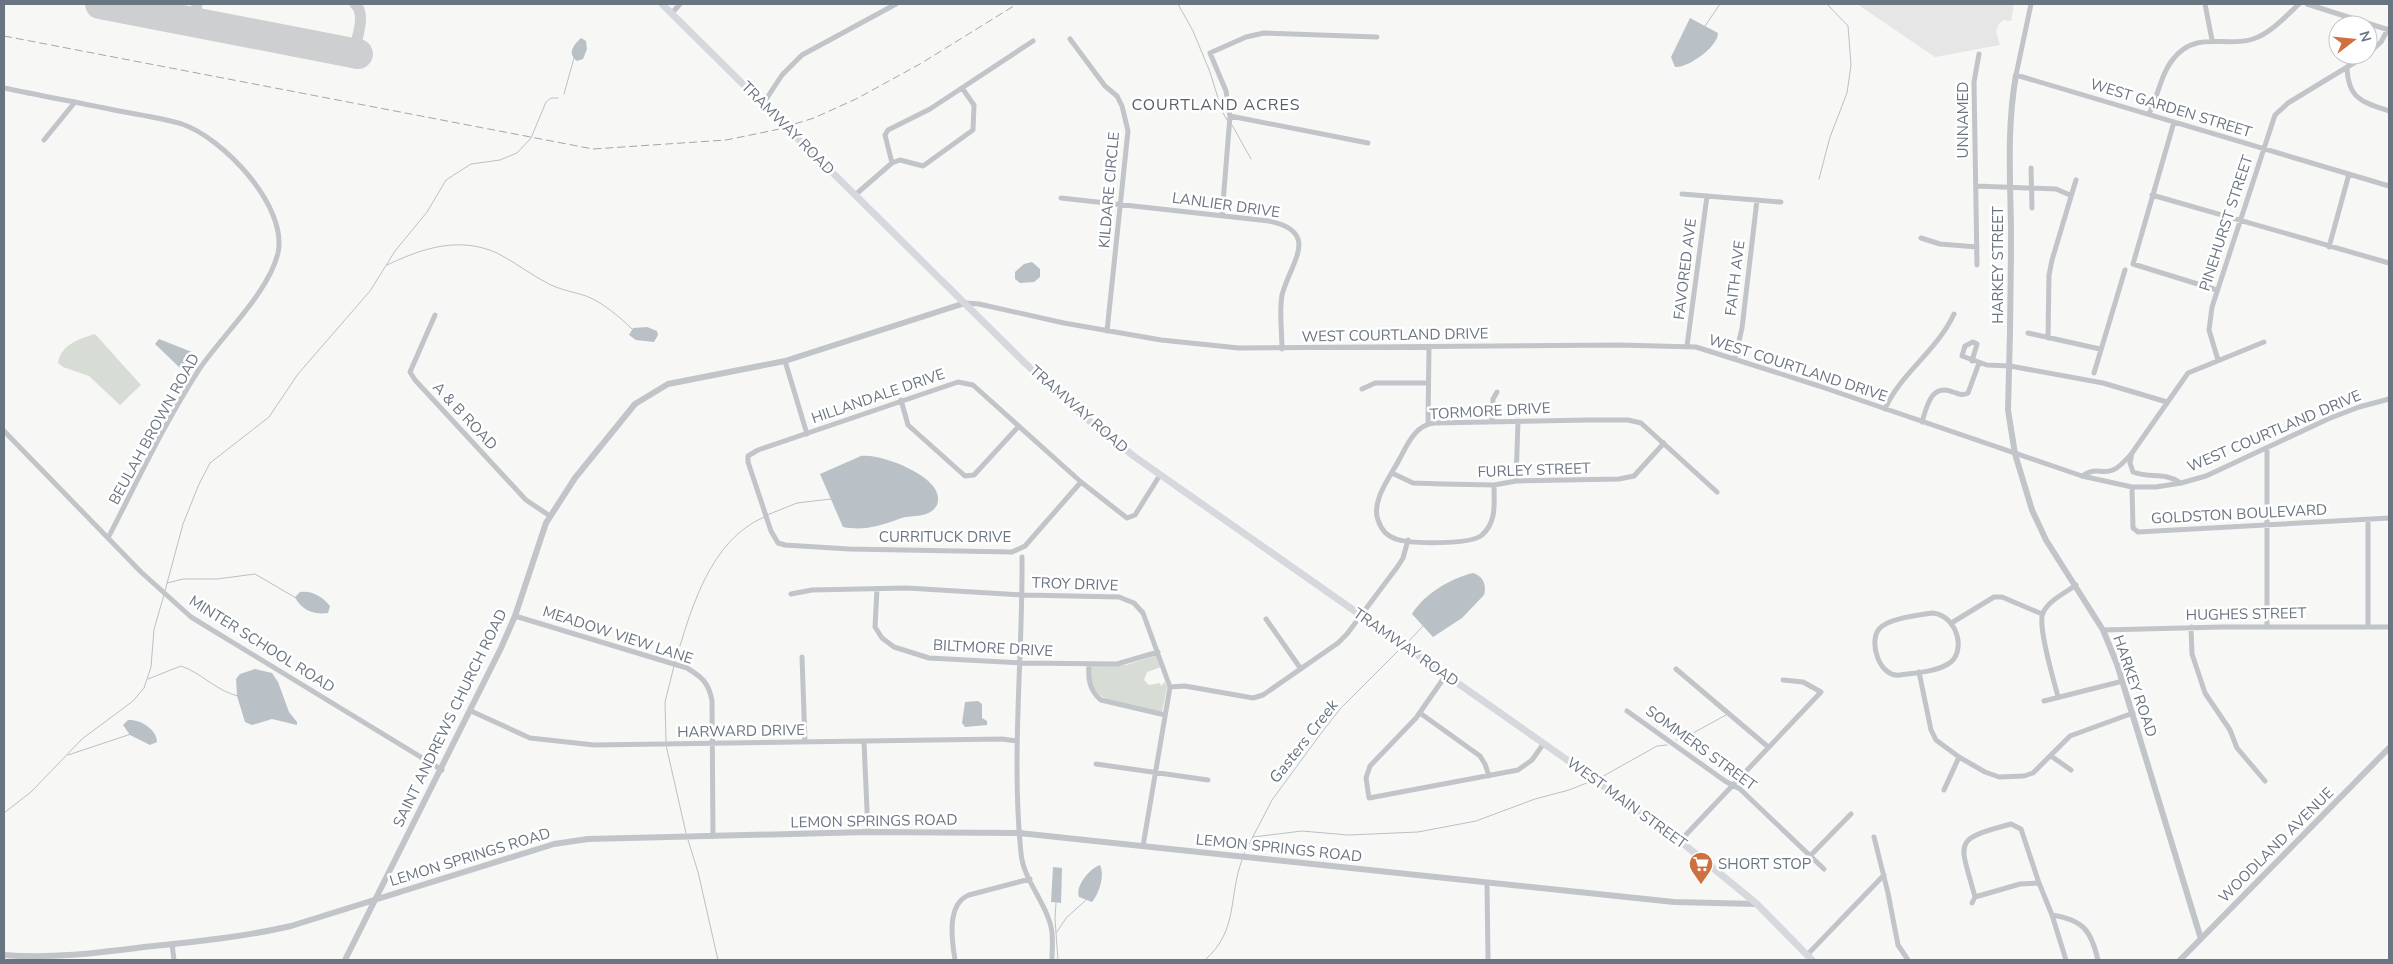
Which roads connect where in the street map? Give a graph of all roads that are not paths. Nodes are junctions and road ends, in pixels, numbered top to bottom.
1 (662, 4) edge
2 (680, 4) edge
3 (896, 4) edge
4 (2031, 4) edge
5 (2205, 4) edge
6 (2299, 4) edge
7 (2307, 4) edge
8 (672, 13) junction
9 (2389, 30) edge
10 (1377, 37) dead end
11 (1070, 39) dead end
12 (2212, 40) junction
13 (1033, 41) dead end
14 (2378, 45) edge
15 (1979, 54) dead end
16 (2350, 65) edge
17 (2347, 67) junction
18 (2016, 75) junction
19 (4, 88) edge
20 (962, 88) junction
21 (75, 102) junction
22 (763, 104) junction
23 (2389, 110) edge
24 (2149, 114) junction
25 (1230, 116) junction
26 (2174, 122) junction
27 (44, 140) dead end
28 (1368, 143) dead end
29 (2264, 149) junction
30 (892, 163) junction
31 (2031, 168) dead end
32 (2349, 174) junction
33 (2076, 180) dead end
34 (1976, 186) junction
35 (2389, 186) edge
36 (2011, 187) junction
37 (2032, 188) junction
38 (1682, 194) dead end
39 (855, 195) junction
40 (2070, 195) junction
41 (2152, 195) junction
42 (1707, 196) junction
43 (1061, 198) dead end
44 (1756, 200) junction
45 (1781, 202) dead end
46 (1121, 205) junction
47 (2032, 208) dead end
48 (1222, 215) junction
49 (2240, 220) junction
50 (1920, 238) dead end
51 (1977, 247) junction
52 (2329, 247) junction
53 (2389, 263) edge
54 (1977, 265) dead end
55 (2125, 270) dead end
56 (2217, 290) junction
57 (965, 303) junction
58 (1954, 314) dead end
59 (435, 315) dead end
60 (1107, 331) junction
61 (2028, 333) dead end
62 (2048, 338) junction
63 (2264, 342) dead end
64 (1687, 346) junction
65 (1429, 347) junction
66 (1282, 349) junction
67 (2100, 349) junction
68 (1735, 358) junction
69 (2218, 360) junction
70 (784, 361) junction
71 (1972, 361) dead end
72 (1979, 363) junction
73 (2010, 366) junction
74 (2094, 373) dead end
75 (1428, 383) junction
76 (1362, 389) dead end
77 (1497, 392) dead end
78 (2389, 399) edge
79 (901, 400) junction
80 (2167, 402) junction
81 (1885, 409) junction
82 (1518, 421) junction
83 (1492, 422) junction
84 (1922, 422) junction
85 (1428, 424) junction
86 (1019, 426) junction
87 (4, 430) edge
88 (807, 434) junction
89 (1664, 443) junction
90 (2267, 448) junction
91 (2132, 453) junction
92 (2016, 454) junction
93 (1392, 473) junction
94 (1160, 475) junction
95 (2082, 476) junction
96 (1516, 481) junction
97 (1081, 482) junction
98 (2181, 483) junction
99 (1494, 485) junction
100 (2132, 487) junction
101 (1717, 492) dead end
102 (550, 516) junction
103 (2389, 518) edge
104 (2368, 520) junction
105 (2268, 523) junction
106 (108, 538) junction
107 (1408, 540) junction
108 (778, 543) joint
109 (1022, 557) dead end
110 (2076, 585) junction
111 (877, 588) junction
112 (791, 594) dead end
113 (1023, 595) junction
114 (2042, 614) junction
115 (1361, 615) junction
116 (515, 616) junction
117 (1266, 619) dead end
118 (1953, 622) junction
119 (2267, 626) junction
120 (2368, 626) junction
121 (2191, 627) junction
122 (2389, 627) edge
123 (2103, 630) junction
124 (1158, 652) junction
125 (802, 657) dead end
126 (1021, 663) junction
127 (1089, 664) junction
128 (1301, 669) junction
129 (1676, 669) dead end
130 (1919, 672) junction
131 (1446, 675) junction
132 (1783, 680) dead end
133 (2123, 681) junction
134 (1170, 687) junction
135 (2058, 697) junction
136 (2044, 701) dead end
137 (471, 711) junction
138 (1627, 711) dead end
139 (1420, 713) junction
140 (2133, 713) junction
141 (1164, 714) junction
142 (1017, 741) junction
143 (805, 742) junction
144 (864, 742) junction
145 (712, 743) junction
146 (1544, 743) junction
147 (1767, 746) junction
148 (1551, 748) joint
149 (2389, 748) edge
150 (2051, 756) junction
151 (1959, 757) junction
152 (1096, 764) dead end
153 (442, 770) junction
154 (2071, 770) dead end
155 (1154, 773) junction
156 (1489, 776) junction
157 (1208, 780) dead end
158 (2265, 781) dead end
159 (1731, 785) junction
160 (1944, 790) dead end
161 (1852, 814) dead end
162 (868, 832) junction
163 (1019, 833) junction
164 (713, 836) junction
165 (1874, 837) dead end
166 (1680, 841) junction
167 (1144, 846) junction
168 (1810, 856) junction
169 (1824, 869) dead end
170 (1884, 875) junction
171 (1030, 879) junction
172 (1487, 883) junction
173 (2039, 883) junction
174 (1975, 897) junction
175 (375, 900) junction
176 (1972, 903) dead end
177 (1757, 904) junction
178 (2052, 915) junction
179 (2201, 938) junction
180 (172, 944) junction
181 (4, 955) edge
182 (1810, 958) edge
183 (174, 960) edge
184 (345, 960) edge
185 (955, 960) edge
186 (1052, 960) edge
187 (1488, 960) edge
188 (1908, 960) edge
189 (2066, 960) edge
190 (2098, 960) edge
191 (2180, 960) edge

1 - 8 main road, TRAMWAY ROAD
2 - 8 street
3 - 22 street
4 - 18 street
5 - 12 street
6 - 12 street
7 - 9 street
8 - 22 main road, TRAMWAY ROAD
9 - 14 street, PINEHURST STREET
10 - 25 street
11 - 46 street, KILDARE CIRCLE
12 - 24 street
13 - 20 street
15 - 34 street, UNNAMED
16 - 17 street, PINEHURST STREET
17 - 23 street
17 - 29 street, PINEHURST STREET
18 - 24 street, WEST GARDEN STREET
18 - 36 street, HARKEY STREET
19 - 21 street, BEULAH BROWN ROAD
20 - 30 street
20 - 30 street
21 - 27 street
21 - 106 street, BEULAH BROWN ROAD
22 - 39 main road, TRAMWAY ROAD
24 - 26 street, WEST GARDEN STREET
25 - 28 street
25 - 48 street
26 - 29 street, WEST GARDEN STREET
26 - 41 street
29 - 32 street, WEST GARDEN STREET
29 - 49 street, PINEHURST STREET
30 - 39 street
31 - 37 street
32 - 35 street, WEST GARDEN STREET
32 - 52 street
33 - 40 street
34 - 36 street
34 - 51 street, UNNAMED
36 - 37 street
36 - 73 street, HARKEY STREET
37 - 40 street
37 - 47 street
38 - 42 street
39 - 57 main road, TRAMWAY ROAD
40 - 62 street
41 - 49 street
41 - 56 street
42 - 44 street
42 - 64 street, FAVORED AVE
43 - 46 street, LANLIER DRIVE
44 - 45 street
44 - 68 street, FAITH AVE
46 - 48 street, LANLIER DRIVE
46 - 60 street, KILDARE CIRCLE
48 - 66 street, LANLIER DRIVE
49 - 52 street
49 - 56 street, PINEHURST STREET
50 - 51 street
51 - 54 street, UNNAMED
52 - 53 street
55 - 67 street
56 - 69 street, PINEHURST STREET
57 - 60 street, WEST COURTLAND DRIVE
57 - 70 street, SAINT ANDREWS CHURCH ROAD
57 - 94 main road, TRAMWAY ROAD
58 - 81 street
59 - 102 street, A & B ROAD
60 - 66 street, WEST COURTLAND DRIVE
61 - 62 street
62 - 67 street
63 - 69 street
64 - 65 street, WEST COURTLAND DRIVE
64 - 68 street, WEST COURTLAND DRIVE
65 - 66 street, WEST COURTLAND DRIVE
65 - 75 street
67 - 74 street
68 - 81 street, WEST COURTLAND DRIVE
69 - 80 street
70 - 88 street
70 - 102 street, SAINT ANDREWS CHURCH ROAD
71 - 72 street
72 - 73 street
72 - 84 street
73 - 80 street
73 - 92 street, HARKEY STREET
75 - 76 street
75 - 85 street
77 - 83 street
78 - 90 street, WEST COURTLAND DRIVE
79 - 86 street, HILLANDALE DRIVE
79 - 86 street
79 - 88 street, HILLANDALE DRIVE
80 - 91 street
81 - 84 street, WEST COURTLAND DRIVE
82 - 83 street, TORMORE DRIVE
82 - 89 street, TORMORE DRIVE
82 - 96 street
83 - 85 street, TORMORE DRIVE
84 - 92 street, WEST COURTLAND DRIVE
85 - 93 street, TORMORE DRIVE
86 - 97 street, HILLANDALE DRIVE
87 - 106 street, MINTER SCHOOL ROAD
88 - 108 street, HILLANDALE DRIVE
89 - 96 street, FURLEY STREET
89 - 101 street, TORMORE DRIVE
90 - 98 street, WEST COURTLAND DRIVE
90 - 105 street
91 - 95 street
91 - 98 street
92 - 95 street, WEST COURTLAND DRIVE
92 - 110 street, HARKEY ROAD
93 - 99 street, FURLEY STREET
93 - 107 street, TORMORE DRIVE
94 - 97 street, HILLANDALE DRIVE
94 - 115 main road, TRAMWAY ROAD
95 - 100 street, WEST COURTLAND DRIVE
96 - 99 street, FURLEY STREET
97 - 108 street, CURRITUCK DRIVE
98 - 100 street, WEST COURTLAND DRIVE
99 - 107 street, TORMORE DRIVE
100 - 105 street, GOLDSTON BOULEVARD
102 - 116 street, SAINT ANDREWS CHURCH ROAD
103 - 104 street, GOLDSTON BOULEVARD
104 - 105 street, GOLDSTON BOULEVARD
104 - 120 street
105 - 119 street
106 - 153 street, MINTER SCHOOL ROAD
107 - 115 street
109 - 113 street
110 - 114 street
110 - 123 street, HARKEY ROAD
111 - 112 street, TROY DRIVE
111 - 113 street, TROY DRIVE
111 - 126 street, BILTMORE DRIVE
113 - 124 street, TROY DRIVE
113 - 126 street
114 - 118 street
114 - 135 street
115 - 128 street
115 - 131 main road, TRAMWAY ROAD
116 - 137 street, SAINT ANDREWS CHURCH ROAD
116 - 145 street, MEADOW VIEW LANE
117 - 128 street
118 - 130 street
118 - 130 street
119 - 120 street, HUGHES STREET
119 - 121 street, HUGHES STREET
120 - 122 street, HUGHES STREET
121 - 123 street, HUGHES STREET
121 - 158 street
123 - 133 street, HARKEY ROAD
124 - 127 street, BILTMORE DRIVE
124 - 134 street, TROY DRIVE
125 - 143 street
126 - 127 street, BILTMORE DRIVE
126 - 142 street
127 - 141 street
128 - 134 street
129 - 147 street
130 - 151 street
131 - 139 street
131 - 146 main road, TRAMWAY ROAD
132 - 147 street
133 - 135 street
133 - 140 street, HARKEY ROAD
134 - 141 street
135 - 136 street
137 - 145 street, HARWARD DRIVE
137 - 153 street, SAINT ANDREWS CHURCH ROAD
138 - 159 street, SOMMERS STREET
139 - 156 street
139 - 156 street
140 - 150 street
140 - 179 street, HARKEY ROAD
141 - 155 street
142 - 144 street, HARWARD DRIVE
142 - 163 street
143 - 144 street, HARWARD DRIVE
143 - 145 street, HARWARD DRIVE
144 - 162 street
145 - 164 street, MEADOW VIEW LANE
146 - 148 main road, TRAMWAY ROAD
146 - 156 street
147 - 159 street
148 - 166 main road, WEST MAIN STREET
149 - 179 street, WOODLAND AVENUE
150 - 151 street
150 - 154 street
151 - 160 street
152 - 155 street
153 - 175 street, SAINT ANDREWS CHURCH ROAD
155 - 157 street
155 - 167 street
159 - 166 street
159 - 168 street, SOMMERS STREET
161 - 168 street
162 - 163 street, LEMON SPRINGS ROAD
162 - 164 street, LEMON SPRINGS ROAD
163 - 167 street, LEMON SPRINGS ROAD
163 - 171 street
164 - 175 street, LEMON SPRINGS ROAD
165 - 170 street
166 - 177 main road, WEST MAIN STREET
167 - 172 street, LEMON SPRINGS ROAD
168 - 169 street, SOMMERS STREET
170 - 182 street
170 - 188 street
171 - 185 street
171 - 186 street
172 - 177 street, LEMON SPRINGS ROAD
172 - 187 street
173 - 174 street
173 - 174 street
173 - 178 street
174 - 176 street
175 - 180 street, LEMON SPRINGS ROAD
175 - 184 street, SAINT ANDREWS CHURCH ROAD
177 - 182 main road, WEST MAIN STREET
178 - 189 street
178 - 190 street
179 - 191 street, WOODLAND AVENUE
180 - 181 street, LEMON SPRINGS ROAD
180 - 183 street

